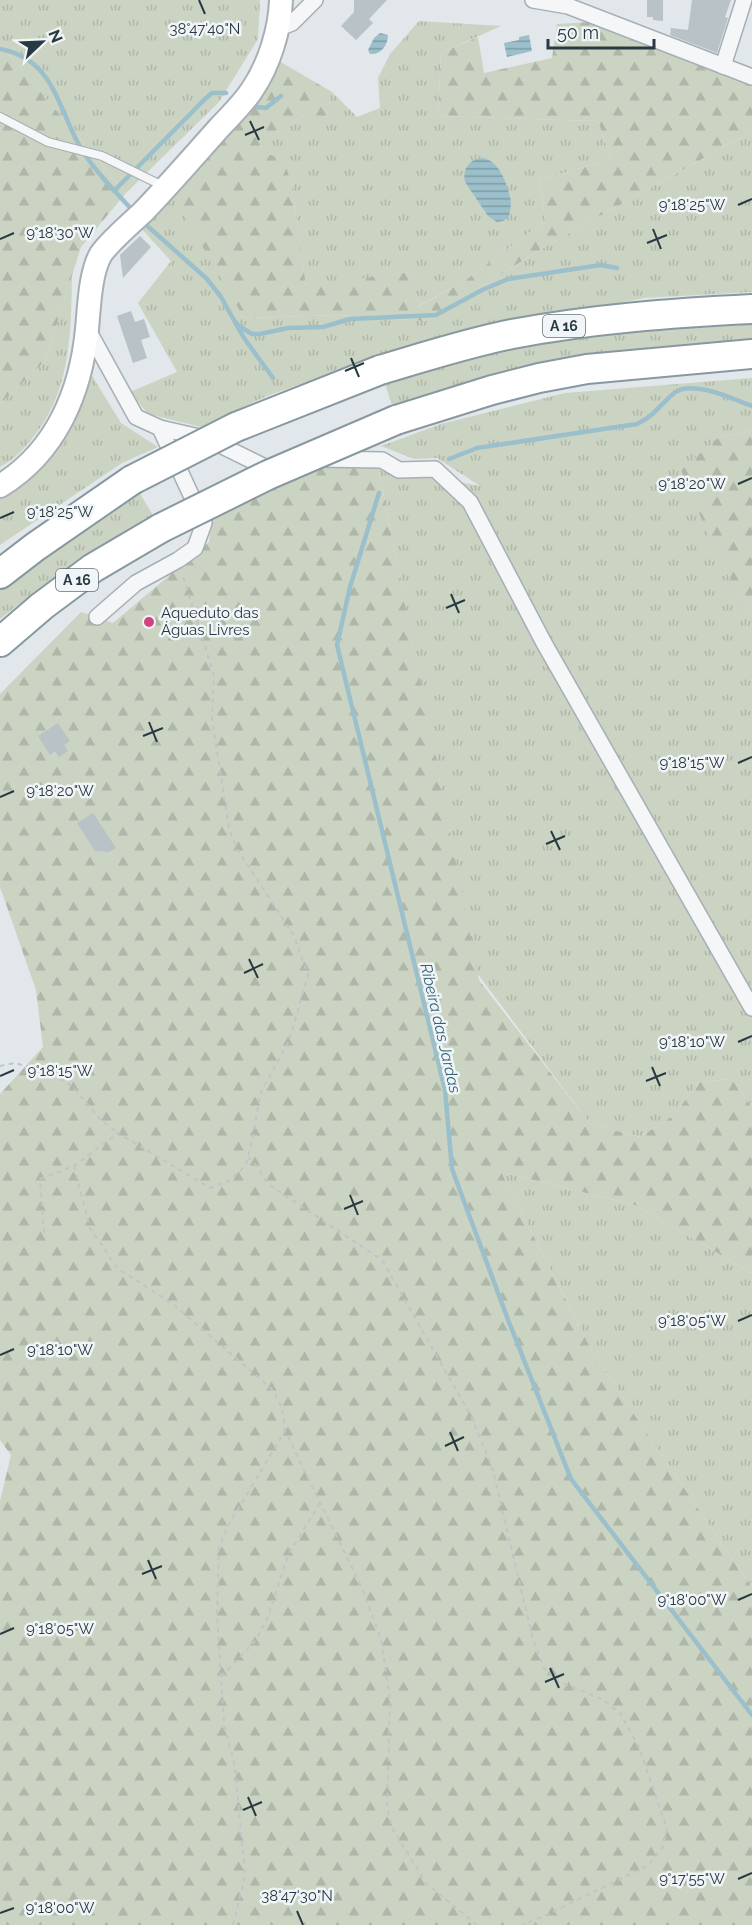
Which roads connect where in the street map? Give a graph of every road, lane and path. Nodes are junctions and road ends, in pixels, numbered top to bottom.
1 (280, 0) edge
2 (315, 0) edge
3 (533, 0) edge
4 (744, 0) edge
5 (277, 29) junction
6 (723, 66) junction
7 (752, 76) edge
8 (0, 117) edge
9 (166, 188) junction
10 (752, 309) edge
11 (87, 328) junction
12 (752, 354) edge
13 (160, 428) junction
14 (127, 483) junction
15 (0, 486) edge
16 (0, 557) edge
17 (178, 560) junction
18 (0, 574) edge
19 (97, 617) dead end
20 (0, 642) edge
21 (752, 1008) edge
22 (0, 1066) edge
23 (118, 1133) junction
24 (248, 1157) junction
25 (74, 1166) junction
26 (45, 1233) dead end
27 (285, 1431) junction
28 (320, 1503) junction
29 (221, 1677) junction
30 (233, 1925) edge
31 (477, 1925) edge
32 (522, 1925) edge

1 - 5 main road
2 - 5 street
3 - 6 street
4 - 6 street
5 - 9 main road
6 - 7 street
8 - 9 lane
9 - 11 main road
10 - 14 highway, A 16, bridge
11 - 13 street
11 - 15 main road
12 - 20 highway, A 16, bridge
13 - 17 street
13 - 21 street
14 - 16 highway, A 16
14 - 18 highway, A 16
17 - 19 street
17 - 24 path
22 - 23 path
23 - 24 path
23 - 25 path
24 - 32 path
25 - 26 path
25 - 27 path
27 - 28 path
27 - 29 path
28 - 29 path
28 - 31 path
29 - 30 path

